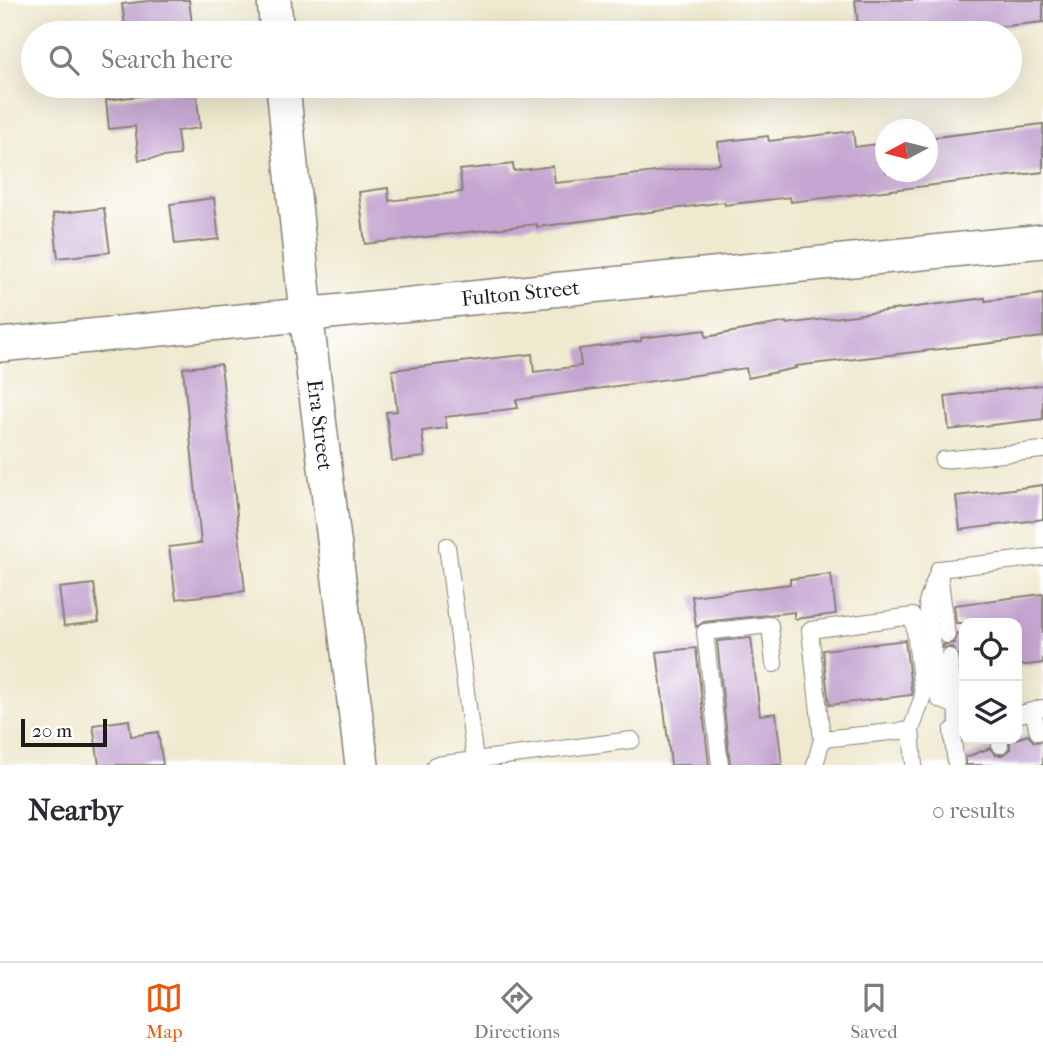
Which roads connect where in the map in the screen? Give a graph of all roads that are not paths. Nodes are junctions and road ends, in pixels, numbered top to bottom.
1 (274, 0) edge
2 (276, 21) edge
3 (284, 98) edge
4 (1043, 241) edge
5 (306, 314) junction
6 (0, 345) edge
7 (1043, 450) edge
8 (943, 460) dead end
9 (447, 546) dead end
10 (1043, 557) edge
11 (939, 569) junction
12 (947, 635) dead end
13 (949, 657) dead end
14 (774, 664) dead end
15 (956, 706) junction
16 (1031, 711) edge
17 (959, 717) edge
18 (959, 729) edge
19 (911, 730) junction
20 (1038, 732) dead end
21 (822, 739) junction
22 (632, 740) dead end
23 (475, 760) junction
24 (362, 765) edge
25 (435, 765) edge
26 (720, 765) edge
27 (815, 765) edge
28 (914, 765) edge
29 (956, 765) edge

1 - 2 street
3 - 5 street, Era Street
4 - 5 street, Fulton Street
5 - 6 street, Fulton Street
5 - 24 street, Era Street
7 - 8 lane
9 - 23 lane
10 - 11 lane
11 - 12 lane
11 - 15 lane
13 - 15 lane
14 - 26 lane
15 - 17 lane
16 - 20 lane
18 - 29 lane
19 - 21 lane
19 - 21 lane
19 - 28 lane
21 - 27 lane
22 - 23 lane
23 - 25 lane

